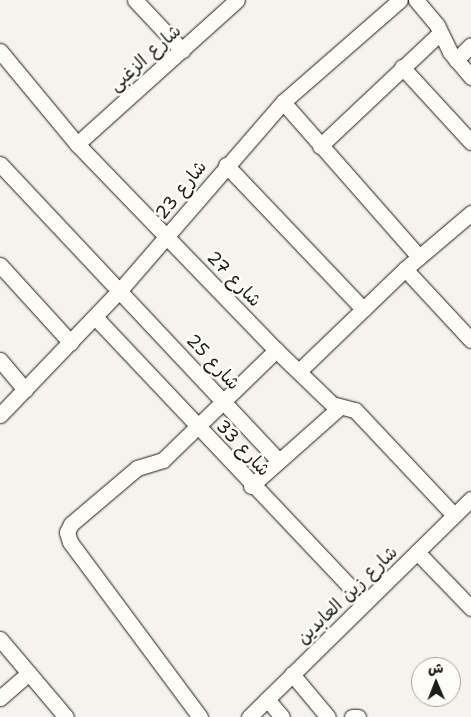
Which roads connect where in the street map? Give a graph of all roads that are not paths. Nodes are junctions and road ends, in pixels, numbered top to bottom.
1 (135, 0) edge
2 (237, 0) edge
3 (400, 0) edge
4 (416, 0) edge
5 (440, 33) junction
6 (471, 45) edge
7 (182, 50) junction
8 (0, 51) edge
9 (456, 60) junction
10 (402, 67) junction
11 (471, 77) edge
12 (283, 102) junction
13 (471, 142) edge
14 (77, 144) junction
15 (320, 146) junction
16 (0, 164) edge
17 (226, 165) junction
18 (471, 213) edge
19 (167, 237) junction
20 (419, 257) junction
21 (0, 265) edge
22 (406, 269) junction
23 (121, 289) junction
24 (363, 310) junction
25 (95, 316) junction
26 (471, 340) edge
27 (71, 343) junction
28 (276, 350) junction
29 (0, 360) edge
30 (298, 371) junction
31 (25, 390) junction
32 (224, 401) junction
33 (340, 407) junction
34 (0, 415) edge
35 (198, 428) junction
36 (278, 460) junction
37 (251, 486) junction
38 (471, 499) edge
39 (454, 515) junction
40 (417, 552) junction
41 (365, 603) junction
42 (471, 608) edge
43 (0, 639) edge
44 (29, 673) junction
45 (292, 674) junction
46 (0, 698) edge
47 (267, 699) junction
48 (66, 717) edge
49 (200, 717) edge
50 (249, 717) edge
51 (282, 717) edge
52 (328, 717) edge
53 (352, 717) edge
54 (358, 717) edge

1 - 7 street
2 - 7 street, شارع الزغبى
3 - 12 street, شارع 23
4 - 5 street
5 - 9 street
5 - 10 street
6 - 9 street
7 - 14 street, شارع الزغبى
8 - 14 street, شارع 27
9 - 11 street
10 - 13 street
10 - 15 street
12 - 15 street
12 - 17 street, شارع 23
14 - 19 street, شارع 27
15 - 20 street
16 - 23 street, شارع 25
17 - 19 street, شارع 23
17 - 24 street
18 - 20 street
19 - 23 street, شارع 23
19 - 28 street, شارع 27
20 - 22 street
21 - 27 street
22 - 24 street
22 - 26 street
23 - 25 street, شارع 23
23 - 32 street, شارع 25
24 - 30 street
25 - 27 street, شارع 23
25 - 35 street, شارع 33
27 - 31 street, شارع 23
28 - 30 street, شارع 27
28 - 32 street
29 - 31 street
30 - 33 street, شارع 27
31 - 34 street, شارع 23
32 - 35 street
32 - 36 street, شارع 25
33 - 36 street
33 - 39 street, شارع 27
35 - 37 street, شارع 33
35 - 49 street
36 - 37 street
37 - 41 street, شارع 33
38 - 39 street, شارع زين العابدين
39 - 40 street, شارع زين العابدين
40 - 41 street, شارع زين العابدين
40 - 42 street
41 - 45 street, شارع زين العابدين
43 - 44 street
44 - 46 street
44 - 48 street
45 - 47 street, شارع زين العابدين
45 - 52 street
47 - 50 street, شارع زين العابدين
47 - 51 street
53 - 54 street

